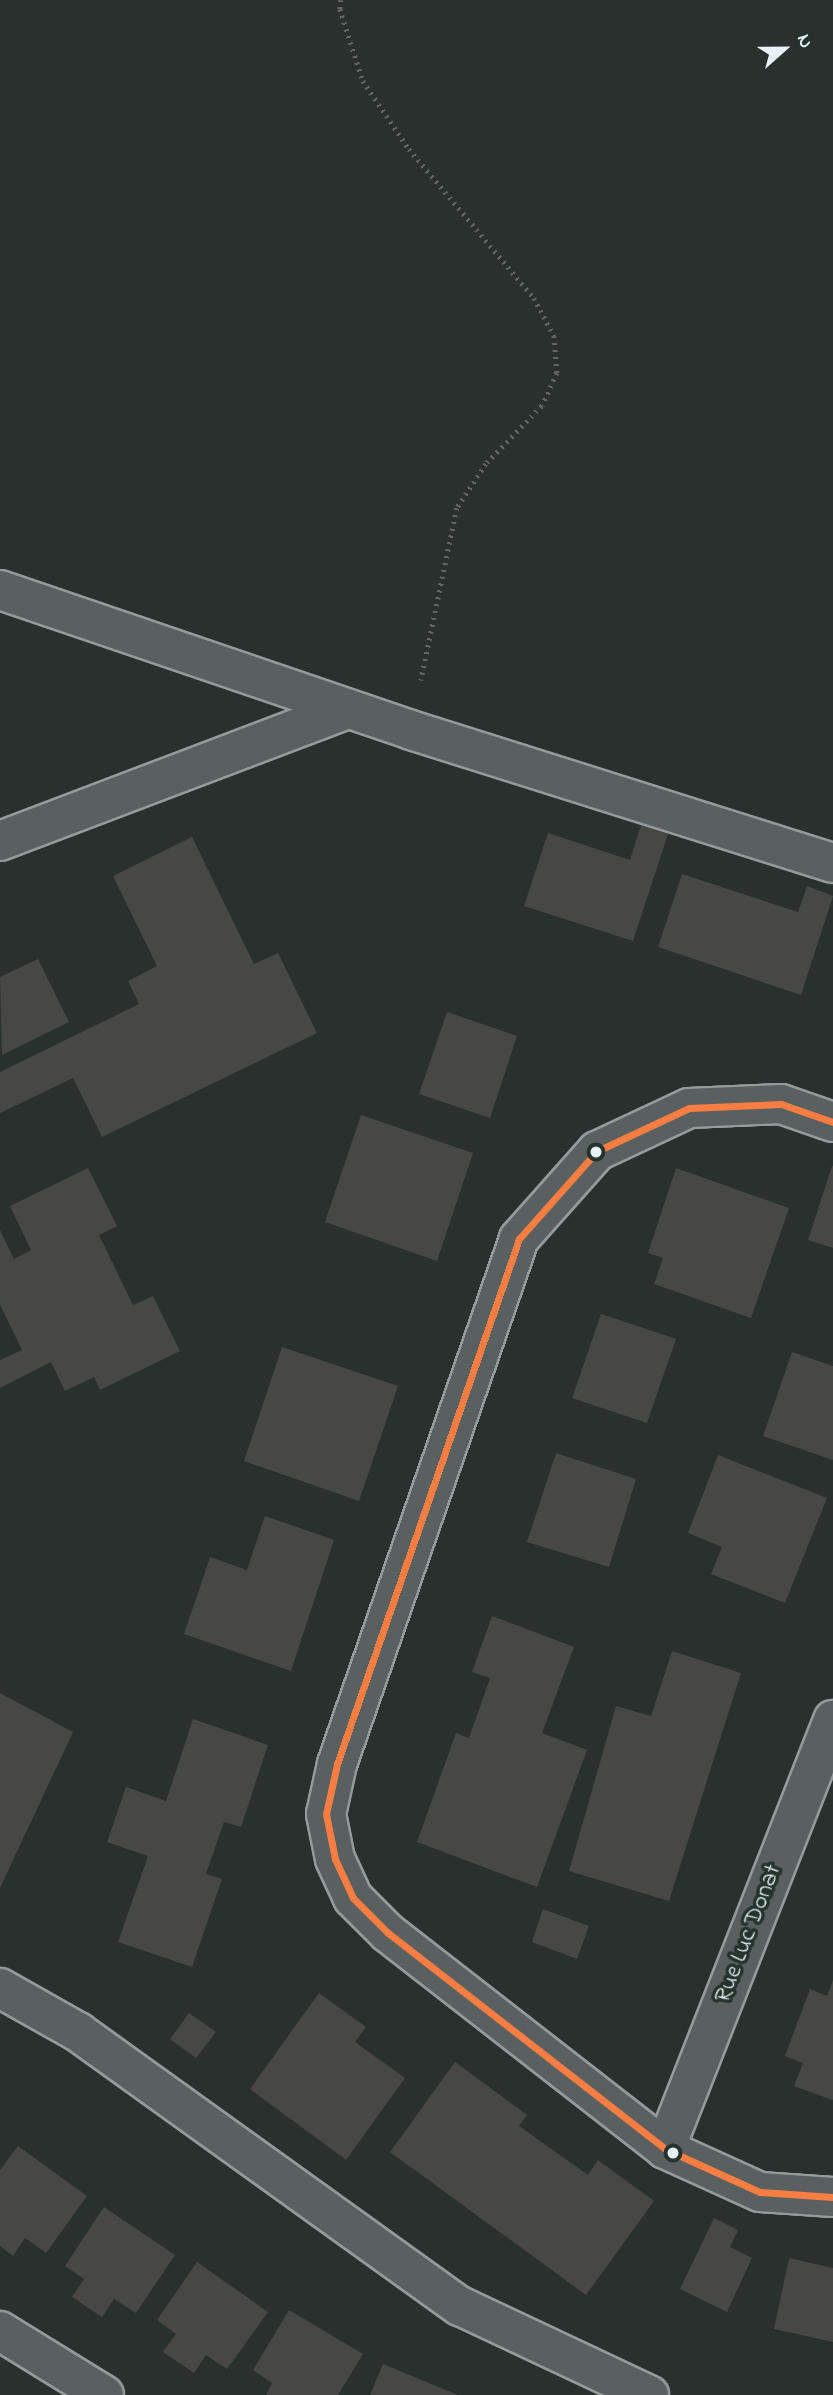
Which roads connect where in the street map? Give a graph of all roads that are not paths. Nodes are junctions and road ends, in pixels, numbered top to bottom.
1 (0, 590) edge
2 (348, 709) junction
3 (0, 841) edge
4 (833, 863) edge
5 (833, 1122) edge
6 (833, 1720) edge
7 (0, 1988) edge
8 (665, 2148) junction
9 (833, 2197) edge
10 (0, 2331) edge
11 (104, 2395) edge
12 (649, 2395) edge

1 - 2 street
2 - 3 street
2 - 4 street
5 - 8 street
6 - 8 street, Rue Luc Donat
7 - 12 street
8 - 9 street
10 - 11 street

